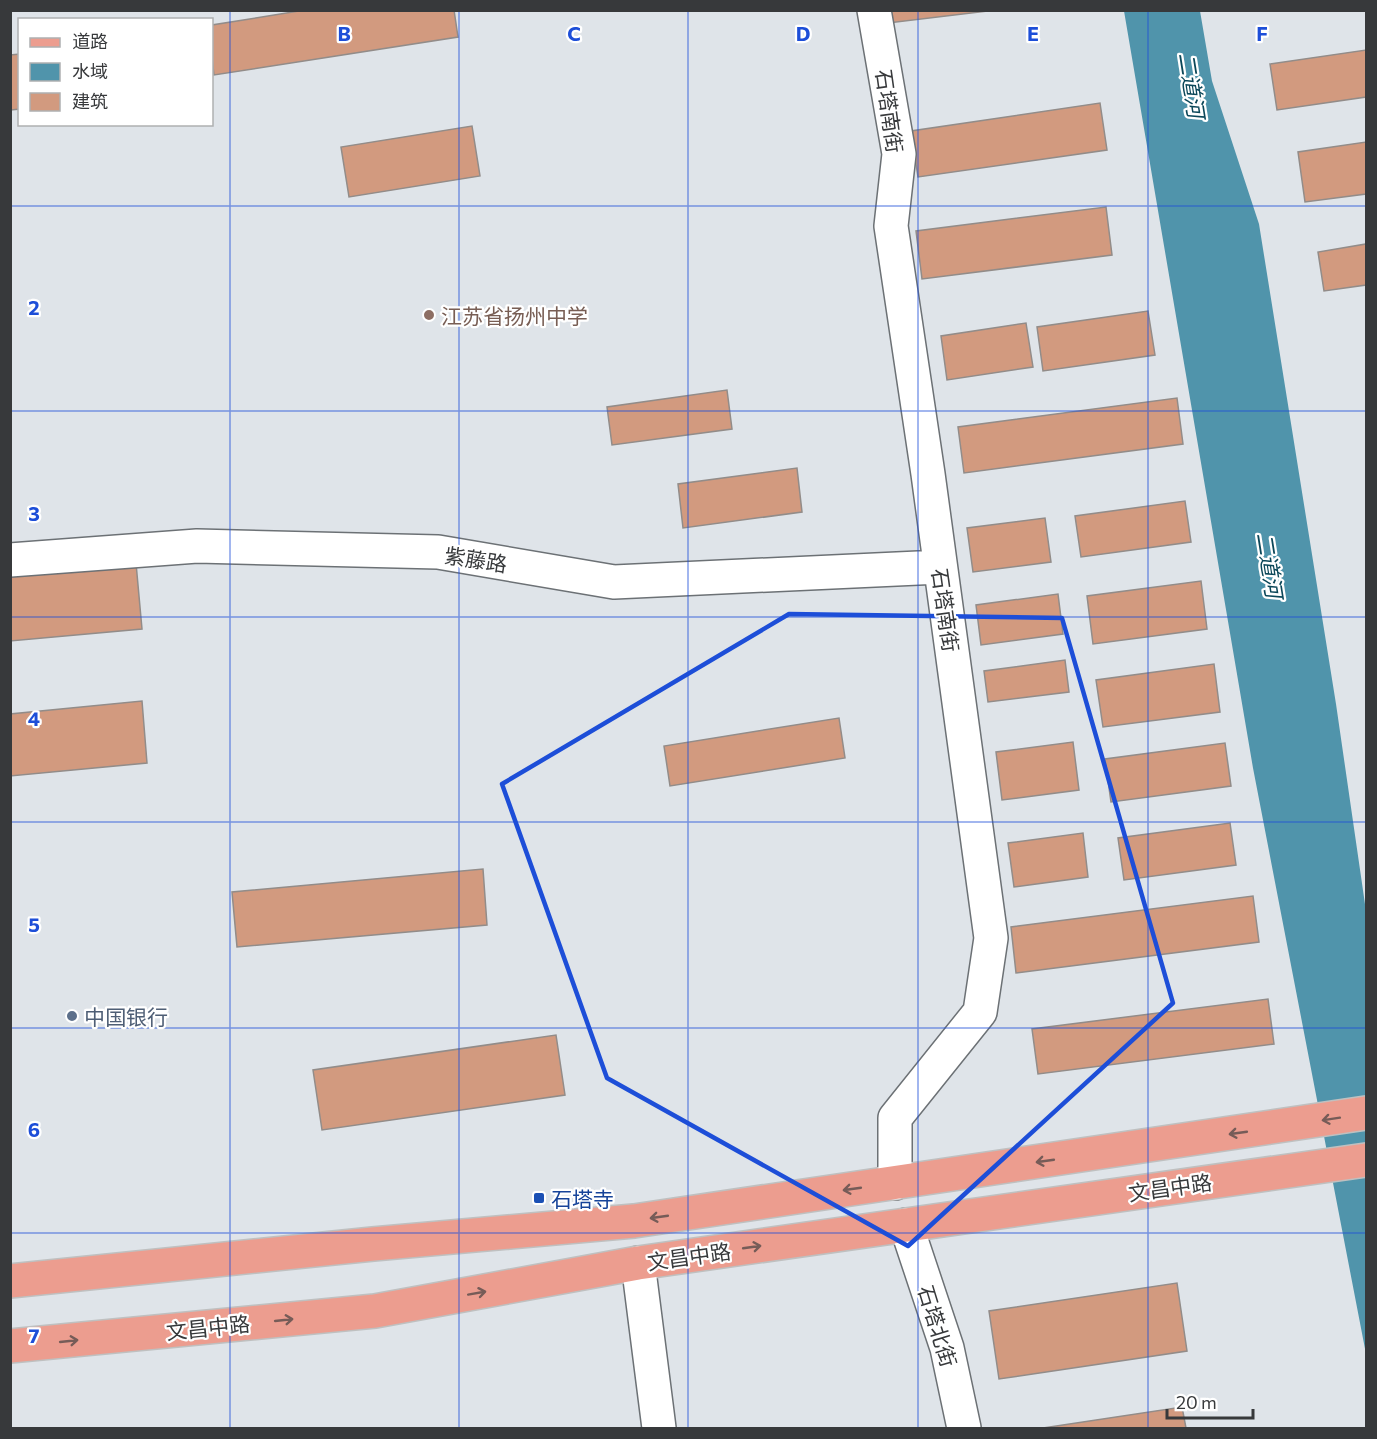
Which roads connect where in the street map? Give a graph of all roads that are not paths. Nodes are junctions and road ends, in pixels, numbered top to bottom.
1 (874, 10) edge
2 (10, 560) edge
3 (940, 567) junction
4 (1366, 1113) edge
5 (1366, 1160) edge
6 (895, 1183) junction
7 (906, 1225) junction
8 (638, 1263) junction
9 (10, 1281) edge
10 (10, 1346) edge
11 (659, 1428) edge
12 (964, 1428) edge

1 - 3 street, 石塔南街
2 - 3 street, 紫藤路
3 - 6 street, 石塔南街
4 -> 6 main road, 文昌中路
5 - 7 main road, 文昌中路
6 -> 9 main road, 文昌中路
8 -> 7 main road, 文昌中路
7 - 12 street, 石塔北街
10 -> 8 main road, 文昌中路
8 - 11 street

